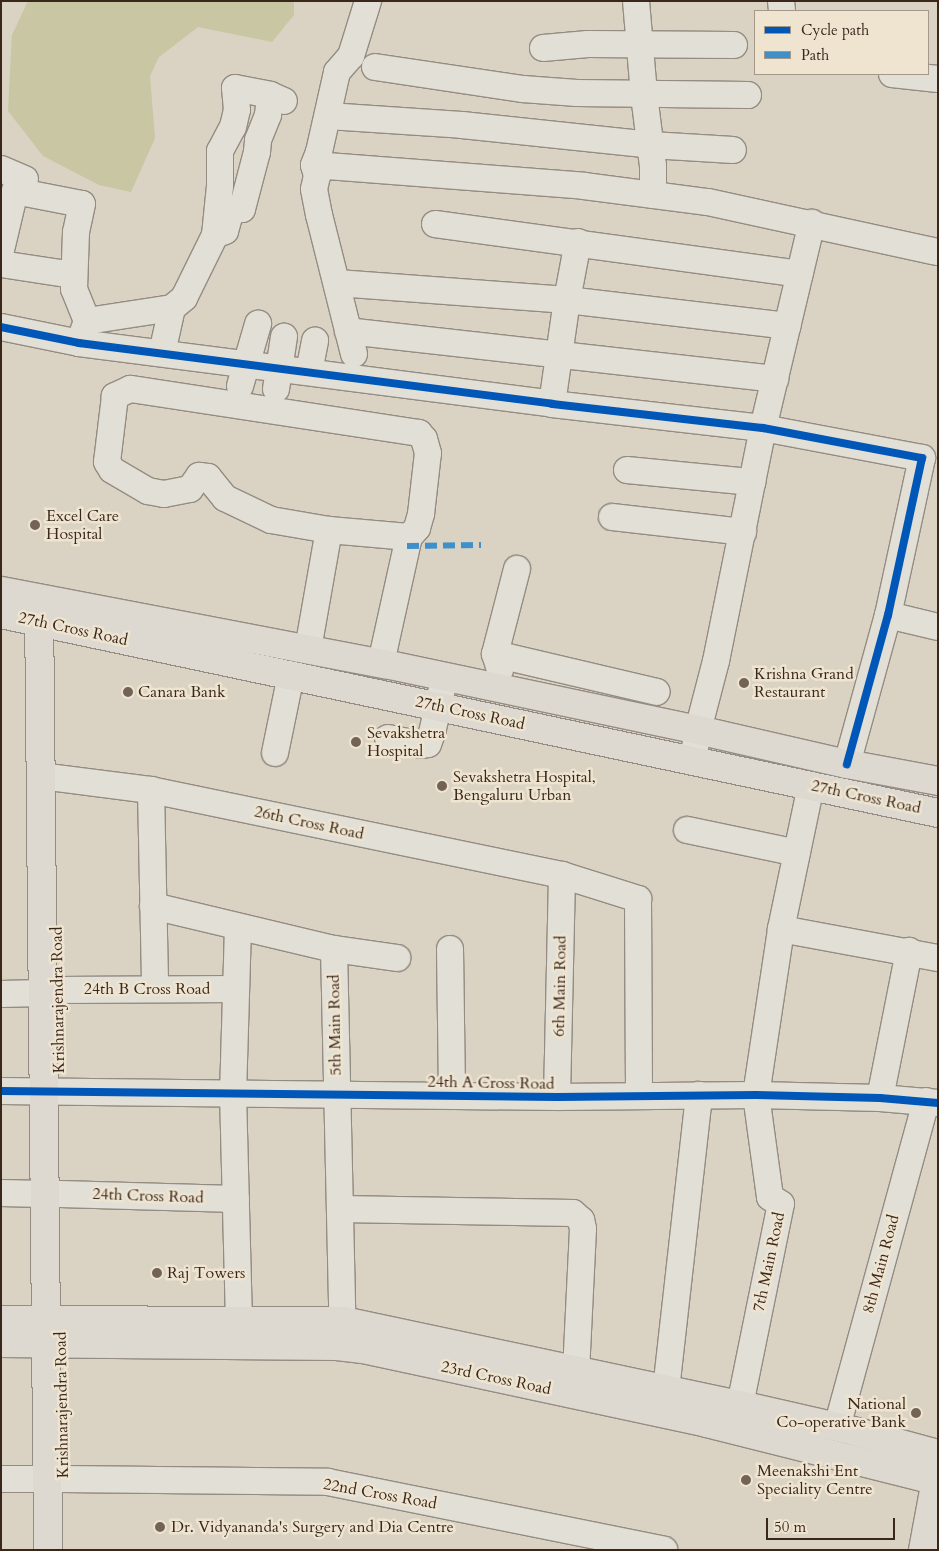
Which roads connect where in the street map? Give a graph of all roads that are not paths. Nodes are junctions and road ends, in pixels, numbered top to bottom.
1 (368, 1) edge
2 (636, 1) edge
3 (639, 43) junction
4 (734, 44) dead end
5 (543, 48) dead end
6 (374, 67) dead end
7 (901, 75) edge
8 (938, 79) edge
9 (644, 95) junction
10 (748, 95) dead end
11 (328, 116) junction
12 (651, 145) junction
13 (733, 150) dead end
14 (314, 165) junction
15 (1, 169) edge
16 (25, 179) dead end
17 (653, 195) junction
18 (812, 223) junction
19 (435, 224) dead end
20 (215, 235) junction
21 (578, 242) junction
22 (1, 250) edge
23 (938, 252) edge
24 (1, 264) edge
25 (800, 274) junction
26 (74, 275) junction
27 (337, 283) junction
28 (567, 300) junction
29 (172, 308) junction
30 (258, 324) dead end
31 (787, 326) junction
32 (1, 328) edge
33 (83, 332) junction
34 (284, 337) dead end
35 (315, 341) dead end
36 (162, 353) junction
37 (559, 354) junction
38 (309, 372) junction
39 (243, 375) junction
40 (278, 379) junction
41 (775, 379) junction
42 (552, 404) junction
43 (763, 428) junction
44 (930, 460) edge
45 (627, 470) dead end
46 (752, 482) junction
47 (612, 517) dead end
48 (329, 530) junction
49 (743, 532) junction
50 (408, 537) junction
51 (517, 569) dead end
52 (1, 591) edge
53 (47, 612) junction
54 (1, 614) edge
55 (888, 615) junction
56 (938, 626) edge
57 (308, 649) junction
58 (494, 654) junction
59 (381, 663) junction
60 (291, 675) junction
61 (444, 676) junction
62 (486, 685) junction
63 (657, 692) dead end
64 (438, 706) junction
65 (698, 730) junction
66 (388, 738) dead end
67 (275, 753) dead end
68 (693, 759) junction
69 (847, 764) junction
70 (48, 777) junction
71 (938, 781) edge
72 (811, 785) junction
73 (151, 790) junction
74 (938, 813) edge
75 (687, 830) dead end
76 (797, 853) junction
77 (562, 875) junction
78 (153, 906) junction
79 (238, 927) junction
80 (781, 929) junction
81 (334, 949) junction
82 (450, 950) dead end
83 (909, 952) junction
84 (397, 958) dead end
85 (938, 958) edge
86 (236, 989) junction
87 (155, 990) junction
88 (50, 991) junction
89 (1, 994) edge
90 (1, 1091) edge
91 (51, 1091) junction
92 (234, 1093) junction
93 (756, 1094) junction
94 (336, 1095) junction
95 (699, 1095) junction
96 (452, 1096) junction
97 (639, 1096) junction
98 (557, 1097) junction
99 (880, 1098) junction
100 (932, 1102) edge
101 (1, 1193) edge
102 (52, 1194) junction
103 (236, 1199) junction
104 (340, 1209) junction
105 (1, 1320) edge
106 (239, 1320) junction
107 (53, 1331) junction
108 (344, 1334) junction
109 (1, 1343) edge
110 (574, 1382) junction
111 (666, 1390) junction
112 (740, 1405) junction
113 (838, 1427) junction
114 (937, 1471) edge
115 (1, 1479) edge
116 (55, 1479) junction
117 (48, 1550) edge
118 (63, 1550) edge
119 (661, 1550) edge
120 (923, 1550) edge

1 - 11 street
2 - 3 street
3 - 4 street
3 - 5 street
3 - 9 street
6 - 9 street
7 - 8 street
9 - 10 street
9 - 12 street
11 - 12 street
11 - 14 street
12 - 13 street
12 - 17 street
14 - 17 street
14 - 27 street
15 - 16 street
17 - 18 street
18 - 23 street
18 - 25 street
19 - 21 street
20 - 20 street
20 - 29 street
21 - 25 street
21 - 28 street
22 - 26 street
24 - 26 street
25 - 31 street
26 - 33 street
27 - 28 street
27 - 37 street
28 - 31 street
28 - 37 street
29 - 33 street
29 - 36 street
30 - 39 street
31 - 41 street
32 - 33 street
33 - 36 street
34 - 40 street
35 - 38 street
36 - 39 street
37 - 41 street
37 - 42 street
38 - 40 street
38 - 42 street
39 - 40 street
41 - 43 street
42 - 43 street
43 - 44 street
43 - 46 street
44 - 55 street
45 - 46 street
46 - 49 street
47 - 49 street
48 - 50 street
48 - 50 street
48 - 57 street
49 - 65 street
50 - 59 street
51 - 58 street
52 - 53 main road, 27th Cross Road
53 - 54 main road, 27th Cross Road
53 - 57 main road, 27th Cross Road
53 - 60 main road, 27th Cross Road
53 - 70 main road, Krishnarajendra Road
55 - 56 street
55 - 69 street
57 - 59 main road, 27th Cross Road
58 - 62 street
58 - 63 street
59 - 61 main road, 27th Cross Road
60 - 64 main road, 27th Cross Road
60 - 67 street
61 - 62 main road, 27th Cross Road
61 - 64 street
62 - 65 main road, 27th Cross Road
64 - 66 street
64 - 68 main road, 27th Cross Road
65 - 68 street
65 - 69 main road, 27th Cross Road
68 - 72 main road, 27th Cross Road
69 - 71 main road, 27th Cross Road
70 - 73 street, 26th Cross Road
70 - 88 main road, Krishnarajendra Road
72 - 74 main road, 27th Cross Road
72 - 76 street
73 - 77 street, 26th Cross Road
73 - 78 street
75 - 76 street
76 - 80 street
77 - 97 street, 26th Cross Road
77 - 98 street, 6th Main Road
78 - 79 street
78 - 87 street
79 - 81 street
79 - 86 street
80 - 83 street
80 - 93 street
81 - 84 street
81 - 94 street, 5th Main Road
82 - 96 street
83 - 85 street
83 - 99 street
86 - 87 street, 24th B Cross Road
86 - 92 street
87 - 88 street, 24th B Cross Road
88 - 89 street, 24th B Cross Road
88 - 91 main road, Krishnarajendra Road
90 - 91 street, 24th A Cross Road
91 - 92 street, 24th A Cross Road
91 - 102 main road, Krishnarajendra Road
92 - 94 street, 24th A Cross Road
92 - 103 street
93 - 95 street, 24th A Cross Road
93 - 99 street, 24th A Cross Road
93 - 112 street, 7th Main Road
94 - 96 street, 24th A Cross Road
94 - 104 street, 5th Main Road
95 - 97 street, 24th A Cross Road
95 - 111 street
96 - 98 street, 24th A Cross Road
97 - 98 street, 24th A Cross Road
99 - 100 street, 24th A Cross Road
100 - 113 street, 8th Main Road
101 - 102 street, 24th Cross Road
102 - 103 street, 24th Cross Road
102 - 107 main road, Krishnarajendra Road
103 - 106 street
104 - 108 street, 5th Main Road
104 - 110 street
105 - 107 main road
106 - 107 main road, 23rd Cross Road
106 - 108 main road, 23rd Cross Road
107 - 108 main road, 23rd Cross Road
107 - 109 main road
107 - 116 main road, Krishnarajendra Road
108 - 110 main road, 23rd Cross Road
110 - 111 main road, 23rd Cross Road
110 - 114 main road, 23rd Cross Road
111 - 112 main road, 23rd Cross Road
112 - 113 main road, 23rd Cross Road
113 - 114 main road, 23rd Cross Road
114 - 120 main road
115 - 116 street, 22nd Cross Road
116 - 117 main road
116 - 118 main road, Krishnarajendra Road
116 - 119 street, 22nd Cross Road

